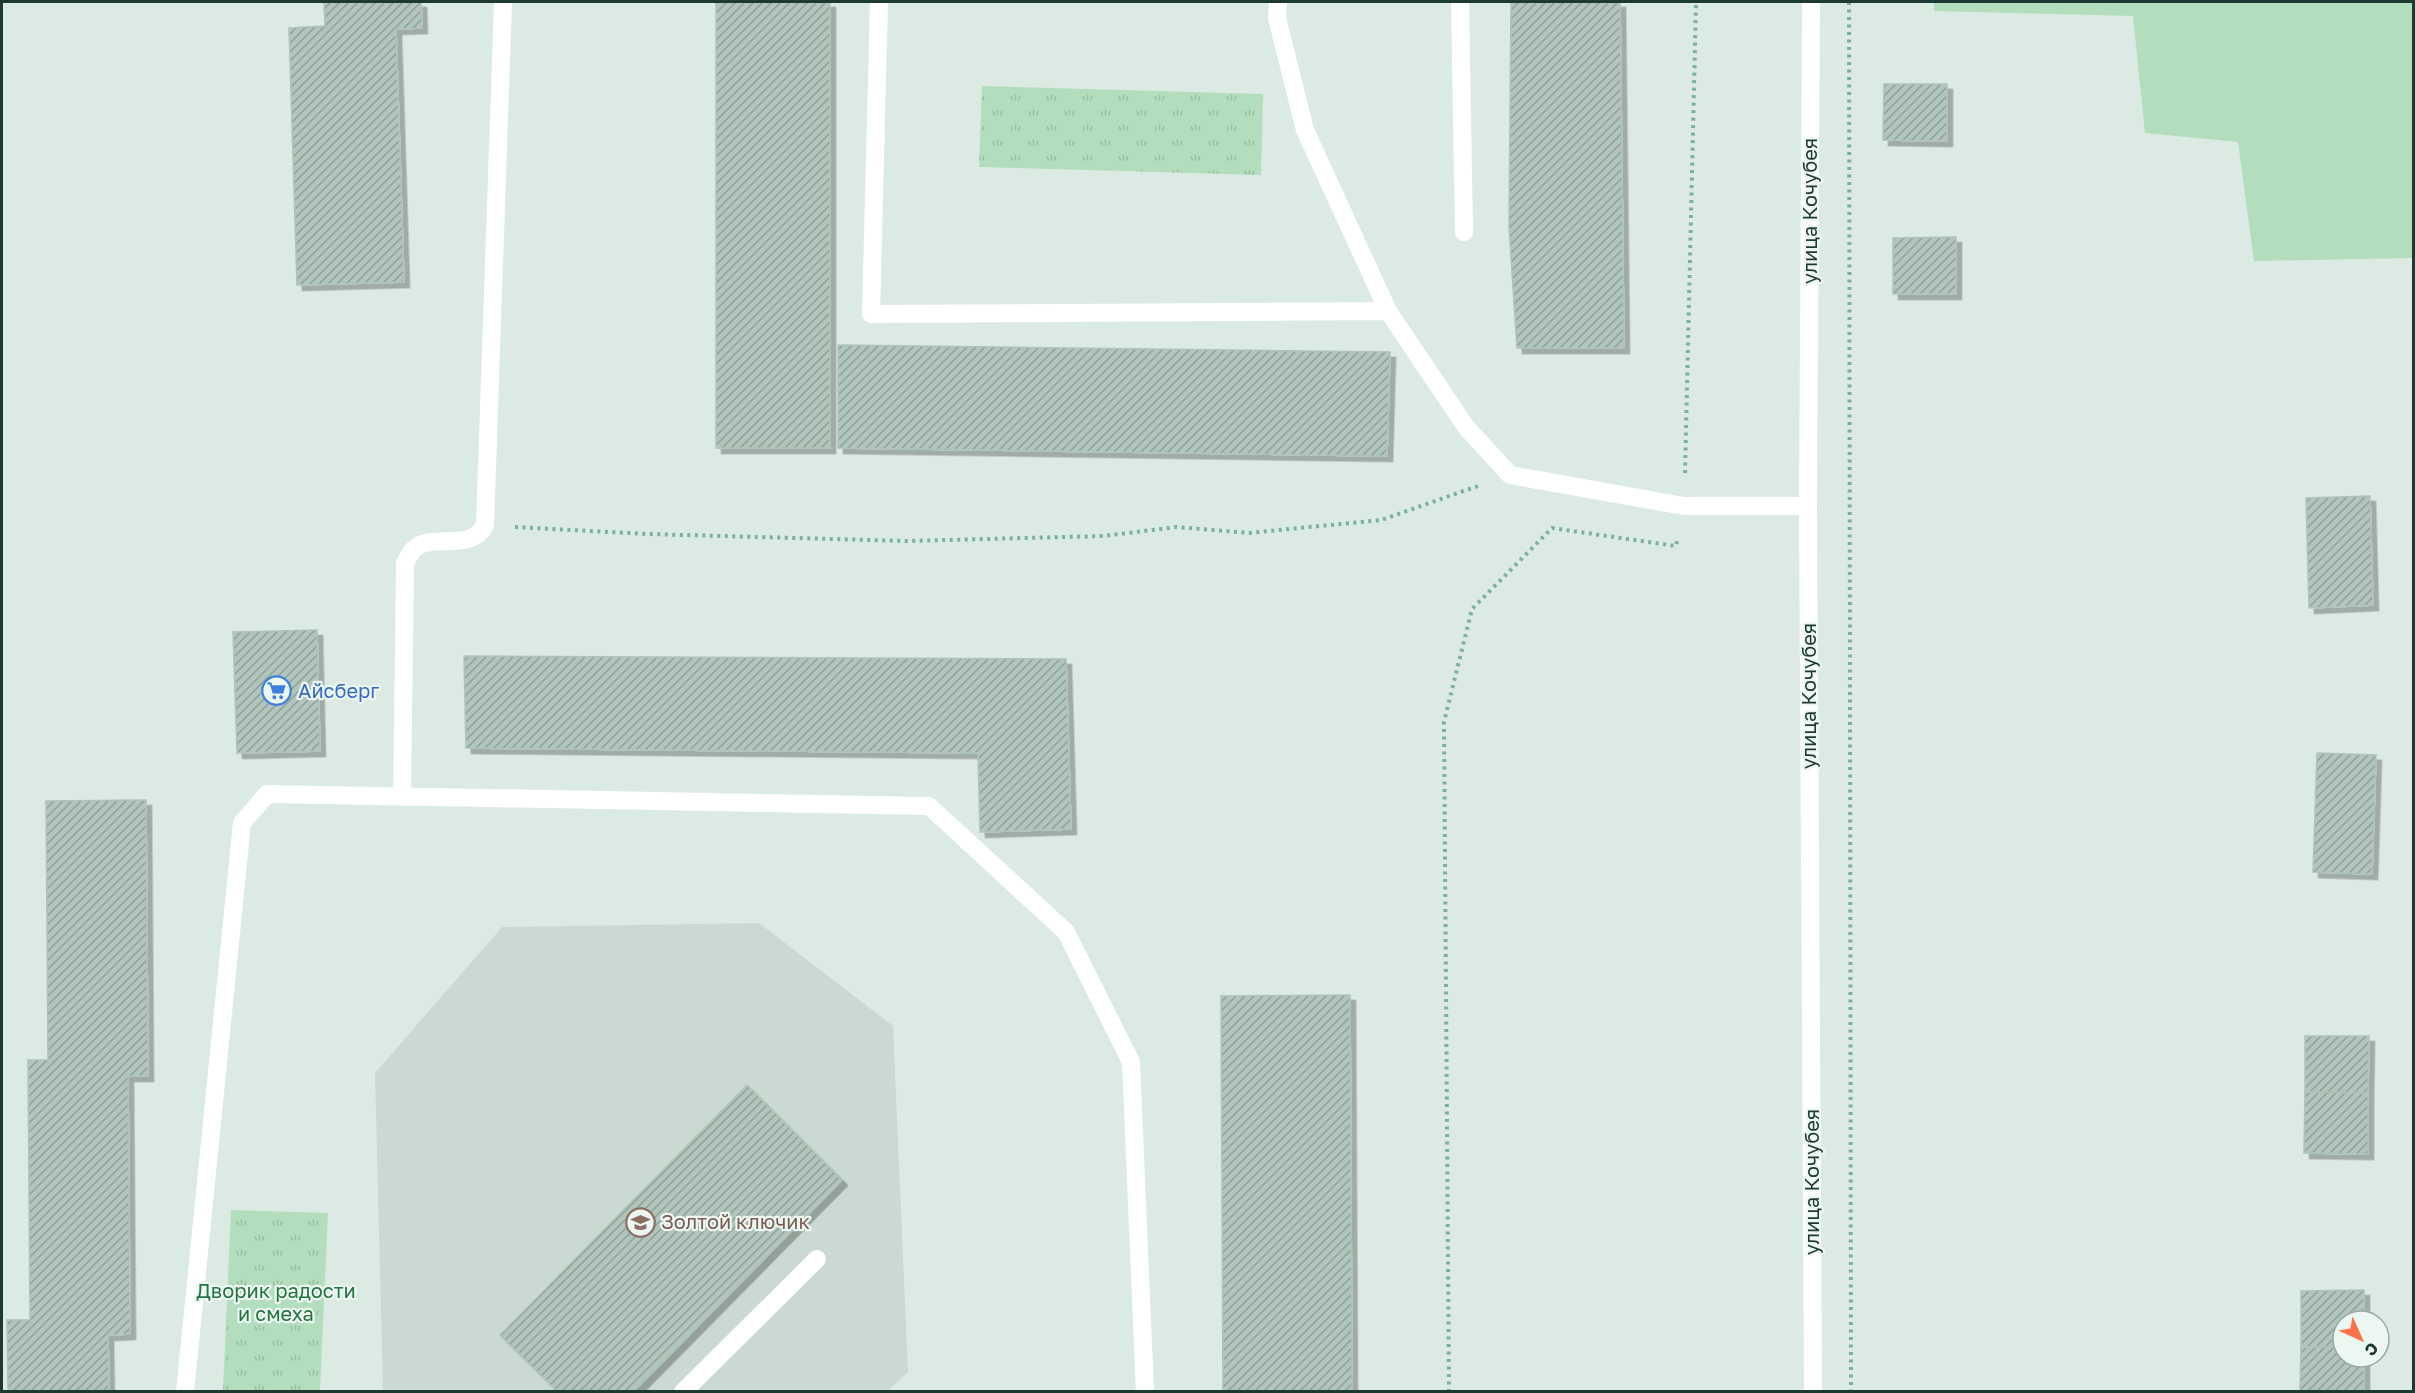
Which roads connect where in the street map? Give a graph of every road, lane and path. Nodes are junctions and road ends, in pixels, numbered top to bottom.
1 (503, 2) edge
2 (879, 2) edge
3 (1278, 2) edge
4 (1461, 2) edge
5 (1696, 2) edge
6 (1811, 2) edge
7 (1849, 2) edge
8 (1464, 232) dead end
9 (1388, 311) junction
10 (1510, 475) junction
11 (1684, 506) junction
12 (1808, 506) junction
13 (485, 525) junction
14 (402, 797) junction
15 (818, 1259) dead end
16 (185, 1392) edge
17 (682, 1392) edge
18 (1145, 1392) edge
19 (1449, 1392) edge
20 (1813, 1392) edge
21 (1851, 1392) edge

1 - 13 street
2 - 9 street
3 - 9 street
4 - 8 street
5 - 11 path
6 - 12 street, улица Кочубея
7 - 21 path
9 - 10 street
10 - 11 street
10 - 13 path
11 - 12 street
11 - 19 path
12 - 20 street, улица Кочубея
13 - 14 street
14 - 16 street
14 - 18 street
15 - 17 street

